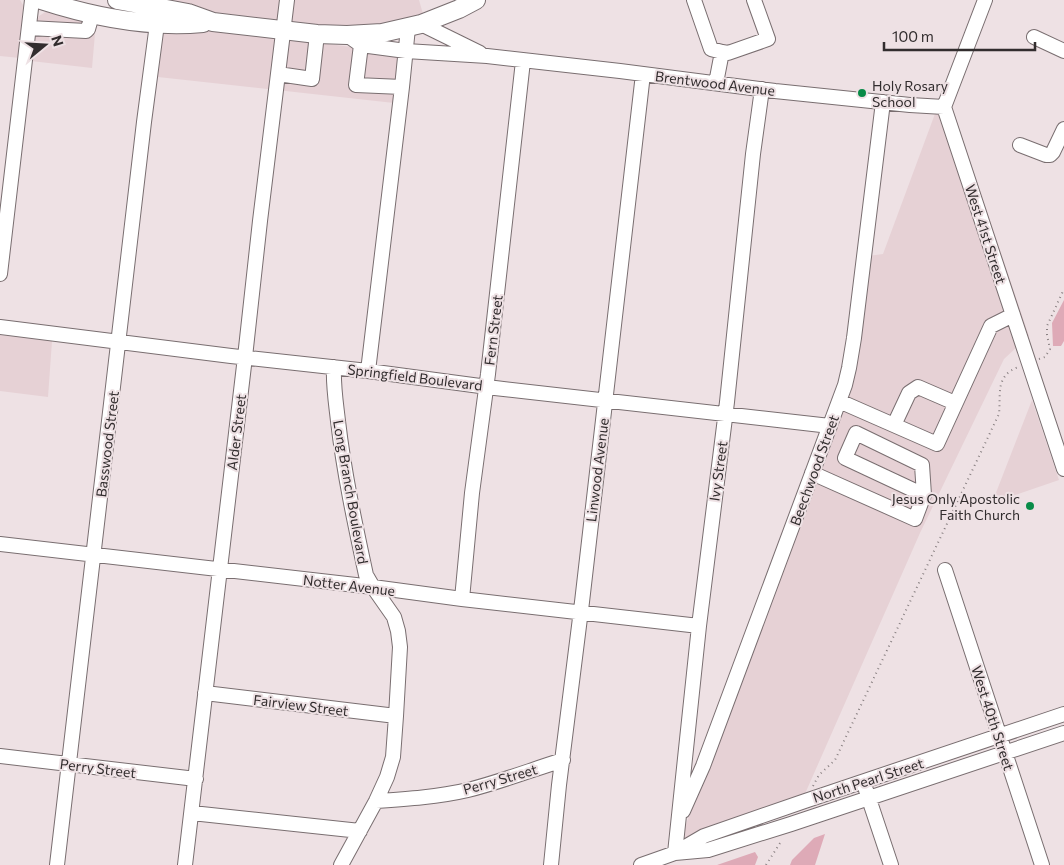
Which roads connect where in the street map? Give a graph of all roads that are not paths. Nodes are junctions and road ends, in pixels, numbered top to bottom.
1 (32, 0) edge
2 (40, 0) edge
3 (287, 0) edge
4 (476, 0) edge
5 (694, 0) edge
6 (754, 0) edge
7 (985, 0) edge
8 (128, 1) edge
9 (72, 10) junction
10 (92, 15) junction
11 (213, 22) junction
12 (157, 24) junction
13 (414, 26) junction
14 (29, 28) junction
15 (284, 30) junction
16 (317, 34) junction
17 (1034, 37) dead end
18 (356, 38) junction
19 (406, 51) junction
20 (1064, 51) edge
21 (722, 52) junction
22 (487, 56) junction
23 (523, 61) junction
24 (278, 74) junction
25 (643, 74) junction
26 (716, 83) junction
27 (402, 87) junction
28 (762, 89) junction
29 (883, 102) junction
30 (944, 106) junction
31 (1064, 129) edge
32 (1020, 145) dead end
33 (0, 274) edge
34 (1013, 315) junction
35 (0, 327) edge
36 (119, 342) junction
37 (245, 357) junction
38 (334, 367) junction
39 (368, 371) junction
40 (486, 387) junction
41 (605, 400) junction
42 (839, 401) junction
43 (955, 403) junction
44 (725, 414) junction
45 (894, 425) junction
46 (830, 426) junction
47 (1058, 434) edge
48 (1064, 469) edge
49 (812, 473) junction
50 (924, 495) junction
51 (0, 544) edge
52 (94, 555) junction
53 (220, 570) junction
54 (945, 570) dead end
55 (373, 587) junction
56 (462, 599) junction
57 (581, 612) junction
58 (699, 626) junction
59 (205, 693) junction
60 (1064, 714) edge
61 (396, 716) junction
62 (1064, 733) edge
63 (999, 736) junction
64 (1004, 753) junction
65 (0, 756) edge
66 (562, 760) junction
67 (69, 765) junction
68 (196, 780) junction
69 (864, 781) junction
70 (869, 798) junction
71 (376, 801) junction
72 (192, 813) junction
73 (678, 820) junction
74 (360, 831) junction
75 (676, 853) junction
76 (57, 865) edge
77 (185, 865) edge
78 (341, 865) edge
79 (551, 865) edge
80 (641, 865) edge
81 (891, 865) edge
82 (1042, 865) edge

1 - 14 street
2 - 9 main road, Brentwood Avenue
3 - 15 street, Alder Street
4 - 13 main road
5 - 21 street
6 - 21 street
7 - 30 street
8 - 9 main road
8 - 11 main road, Brentwood Avenue
9 - 10 main road, Brentwood Avenue
10 - 12 main road, Brentwood Avenue
10 - 14 street
11 - 12 main road, Brentwood Avenue
11 - 15 main road, Brentwood Avenue
12 - 36 street, Basswood Street
13 - 18 main road, Brentwood Avenue
13 - 19 street
13 - 22 street, Brentwood Avenue
14 - 33 street
15 - 16 main road, Brentwood Avenue
15 - 24 street, Alder Street
16 - 18 main road, Brentwood Avenue
16 - 24 street
17 - 20 street
18 - 19 street, Brentwood Avenue
18 - 27 street
19 - 22 street, Brentwood Avenue
19 - 27 street
21 - 26 street
22 - 23 street, Brentwood Avenue
23 - 25 street, Brentwood Avenue
23 - 40 street, Fern Street
24 - 37 street, Alder Street
25 - 26 street, Brentwood Avenue
25 - 41 street, Linwood Avenue
26 - 28 street, Brentwood Avenue
27 - 39 street
28 - 29 street, Brentwood Avenue
28 - 44 street, Ivy Street
29 - 30 street, Brentwood Avenue
29 - 42 street, Beechwood Street
30 - 34 street, West 41st Street
31 - 32 street
34 - 43 street
34 - 47 street, West 41st Street
35 - 36 street, Springfield Boulevard
36 - 37 street, Springfield Boulevard
36 - 52 street, Basswood Street
37 - 38 street, Springfield Boulevard
37 - 53 street, Alder Street
38 - 39 street, Springfield Boulevard
38 - 55 street, Long Branch Boulevard
39 - 40 street, Springfield Boulevard
40 - 41 street, Springfield Boulevard
40 - 56 street, Fern Street
41 - 44 street, Springfield Boulevard
41 - 57 street, Linwood Avenue
42 - 45 street
42 - 46 street, Beechwood Street
43 - 45 street
43 - 45 street
44 - 46 street, Springfield Boulevard
44 - 58 street, Ivy Street
46 - 49 street, Beechwood Street
47 - 48 street, West 41st Street
49 - 50 street
49 - 73 street, Beechwood Street
50 - 50 street
51 - 52 street, Notter Avenue
52 - 53 street, Notter Avenue
52 - 67 street, Basswood Street
53 - 55 street, Notter Avenue
53 - 59 street, Alder Street
54 - 63 street, West 40th Street
55 - 56 street, Notter Avenue
55 - 61 street, Long Branch Boulevard
56 - 57 street, Notter Avenue
57 - 58 street, Notter Avenue
57 - 66 street, Linwood Avenue
58 - 73 street, Ivy Street
59 - 61 street, Fairview Street
59 - 68 street, Alder Street
60 - 63 street, North Pearl Street
61 - 71 street, Long Branch Boulevard
62 - 64 street, North Pearl Street
63 - 64 street, West 40th Street
63 - 69 street, North Pearl Street
64 - 70 street, North Pearl Street
64 - 82 street, West 40th Street
65 - 67 street, Perry Street
66 - 71 street, Perry Street
66 - 79 street, Linwood Avenue
67 - 68 street, Perry Street
67 - 76 street, Basswood Street
68 - 72 street, Alder Street
69 - 70 street
69 - 75 street, North Pearl Street
70 - 75 street, North Pearl Street
70 - 81 street
71 - 74 street, Long Branch Boulevard
72 - 74 street
72 - 77 street, Alder Street
73 - 75 street, Ivy Street
74 - 78 street, Long Branch Boulevard
75 - 80 street, North Pearl Street

